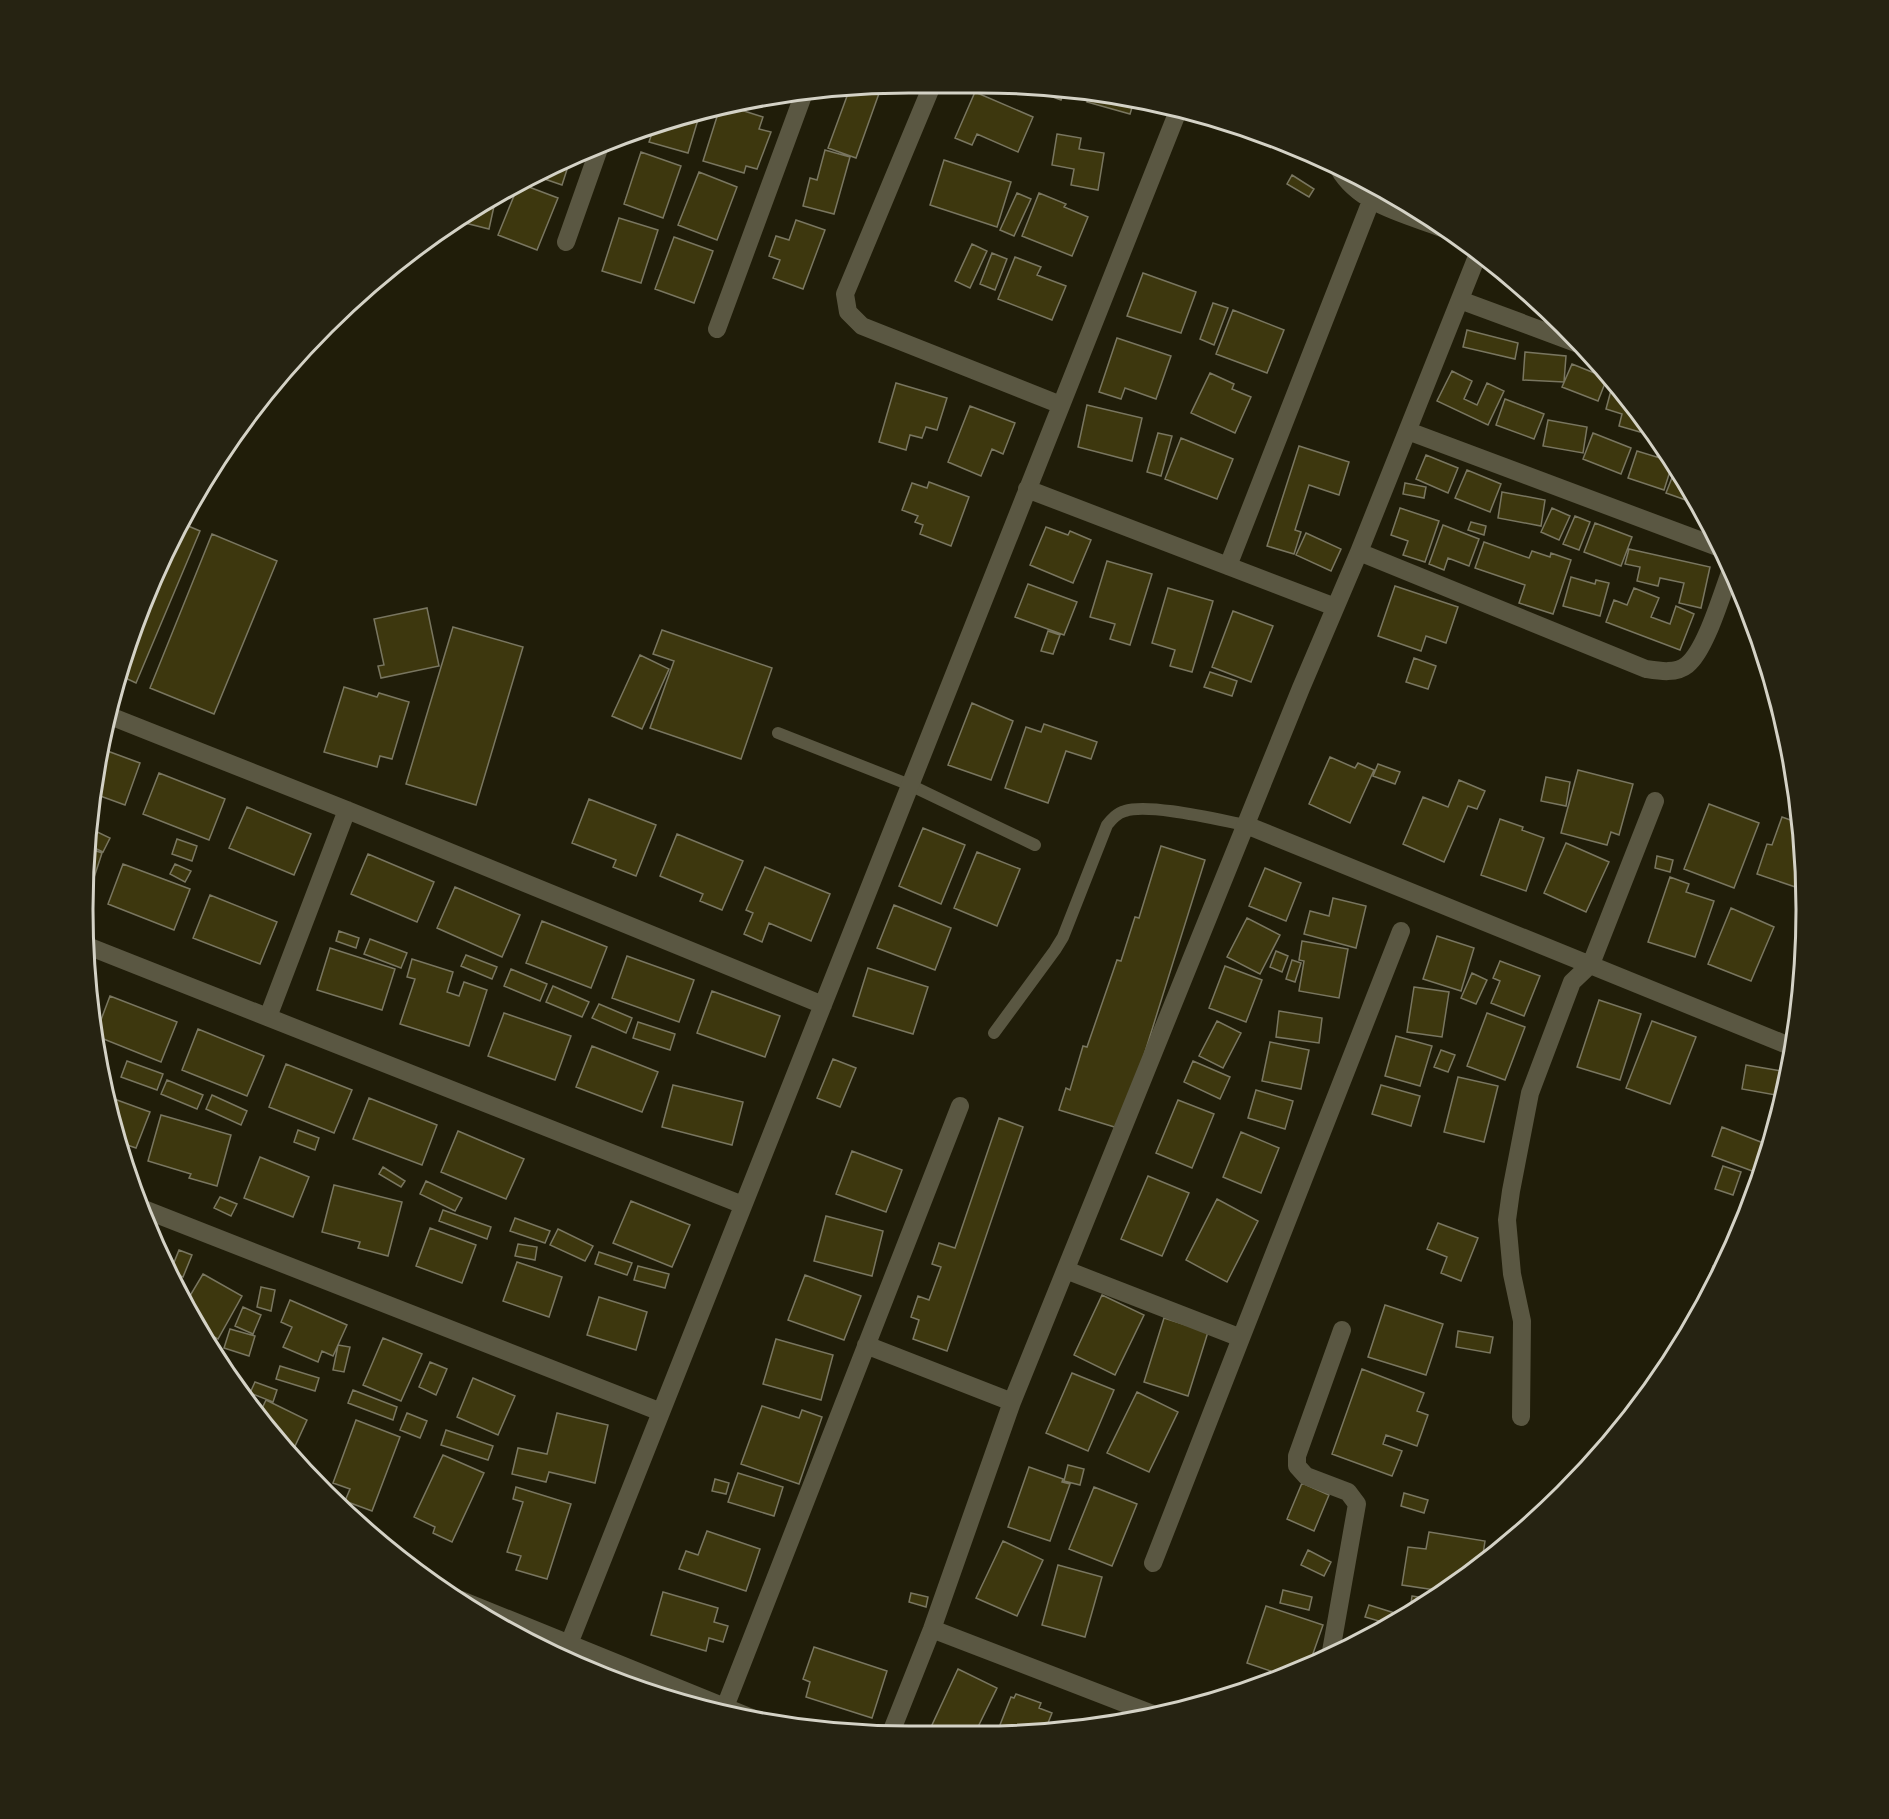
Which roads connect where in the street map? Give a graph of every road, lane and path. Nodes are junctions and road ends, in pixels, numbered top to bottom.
1 (929, 93) edge
2 (801, 100) edge
3 (1175, 117) edge
4 (597, 155) edge
5 (1345, 179) edge
6 (1371, 201) junction
7 (1409, 215) edge
8 (566, 242) dead end
9 (1475, 261) edge
10 (1460, 300) junction
11 (717, 329) dead end
12 (1563, 338) edge
13 (1061, 405) junction
14 (1408, 431) junction
15 (1027, 489) junction
16 (1710, 544) edge
17 (1359, 552) junction
18 (1228, 566) junction
19 (1727, 581) edge
20 (1335, 607) junction
21 (116, 718) edge
22 (778, 733) dead end
23 (910, 785) junction
24 (1654, 801) dead end
25 (346, 810) junction
26 (1246, 825) junction
27 (1035, 845) dead end
28 (1401, 931) dead end
29 (94, 949) edge
30 (1591, 964) junction
31 (823, 1005) junction
32 (268, 1017) junction
33 (994, 1033) dead end
34 (1784, 1044) edge
35 (960, 1107) dead end
36 (743, 1205) junction
37 (151, 1212) edge
38 (1066, 1270) junction
39 (1342, 1330) dead end
40 (1241, 1338) junction
41 (866, 1345) junction
42 (1012, 1402) junction
43 (661, 1413) junction
44 (1521, 1417) dead end
45 (1153, 1563) dead end
46 (932, 1629) junction
47 (538, 1637) edge
48 (1332, 1646) edge
49 (566, 1650) edge
50 (703, 1699) edge
51 (726, 1704) edge
52 (1141, 1710) edge
53 (894, 1725) edge

1 - 13 street
2 - 11 street
3 - 13 street
4 - 8 street
5 - 6 street
6 - 7 street
6 - 18 street
9 - 10 street
10 - 12 street
10 - 14 street
13 - 15 street
14 - 16 street
14 - 17 street
15 - 18 street
15 - 23 street
17 - 19 street
17 - 20 street
18 - 20 street
20 - 26 street
21 - 25 street
22 - 23 lane
23 - 27 lane
23 - 31 street
24 - 30 street
25 - 31 street
25 - 32 street
26 - 30 street
26 - 33 lane
26 - 38 street
28 - 40 street
29 - 32 street
30 - 34 street
30 - 44 street
31 - 36 street
32 - 36 street
35 - 41 street
36 - 43 street
37 - 43 street
38 - 40 street
38 - 42 street
39 - 48 street
40 - 45 street
41 - 42 street
41 - 51 street
42 - 46 street
43 - 49 street
46 - 52 street
46 - 53 street
47 - 49 street
49 - 50 street

